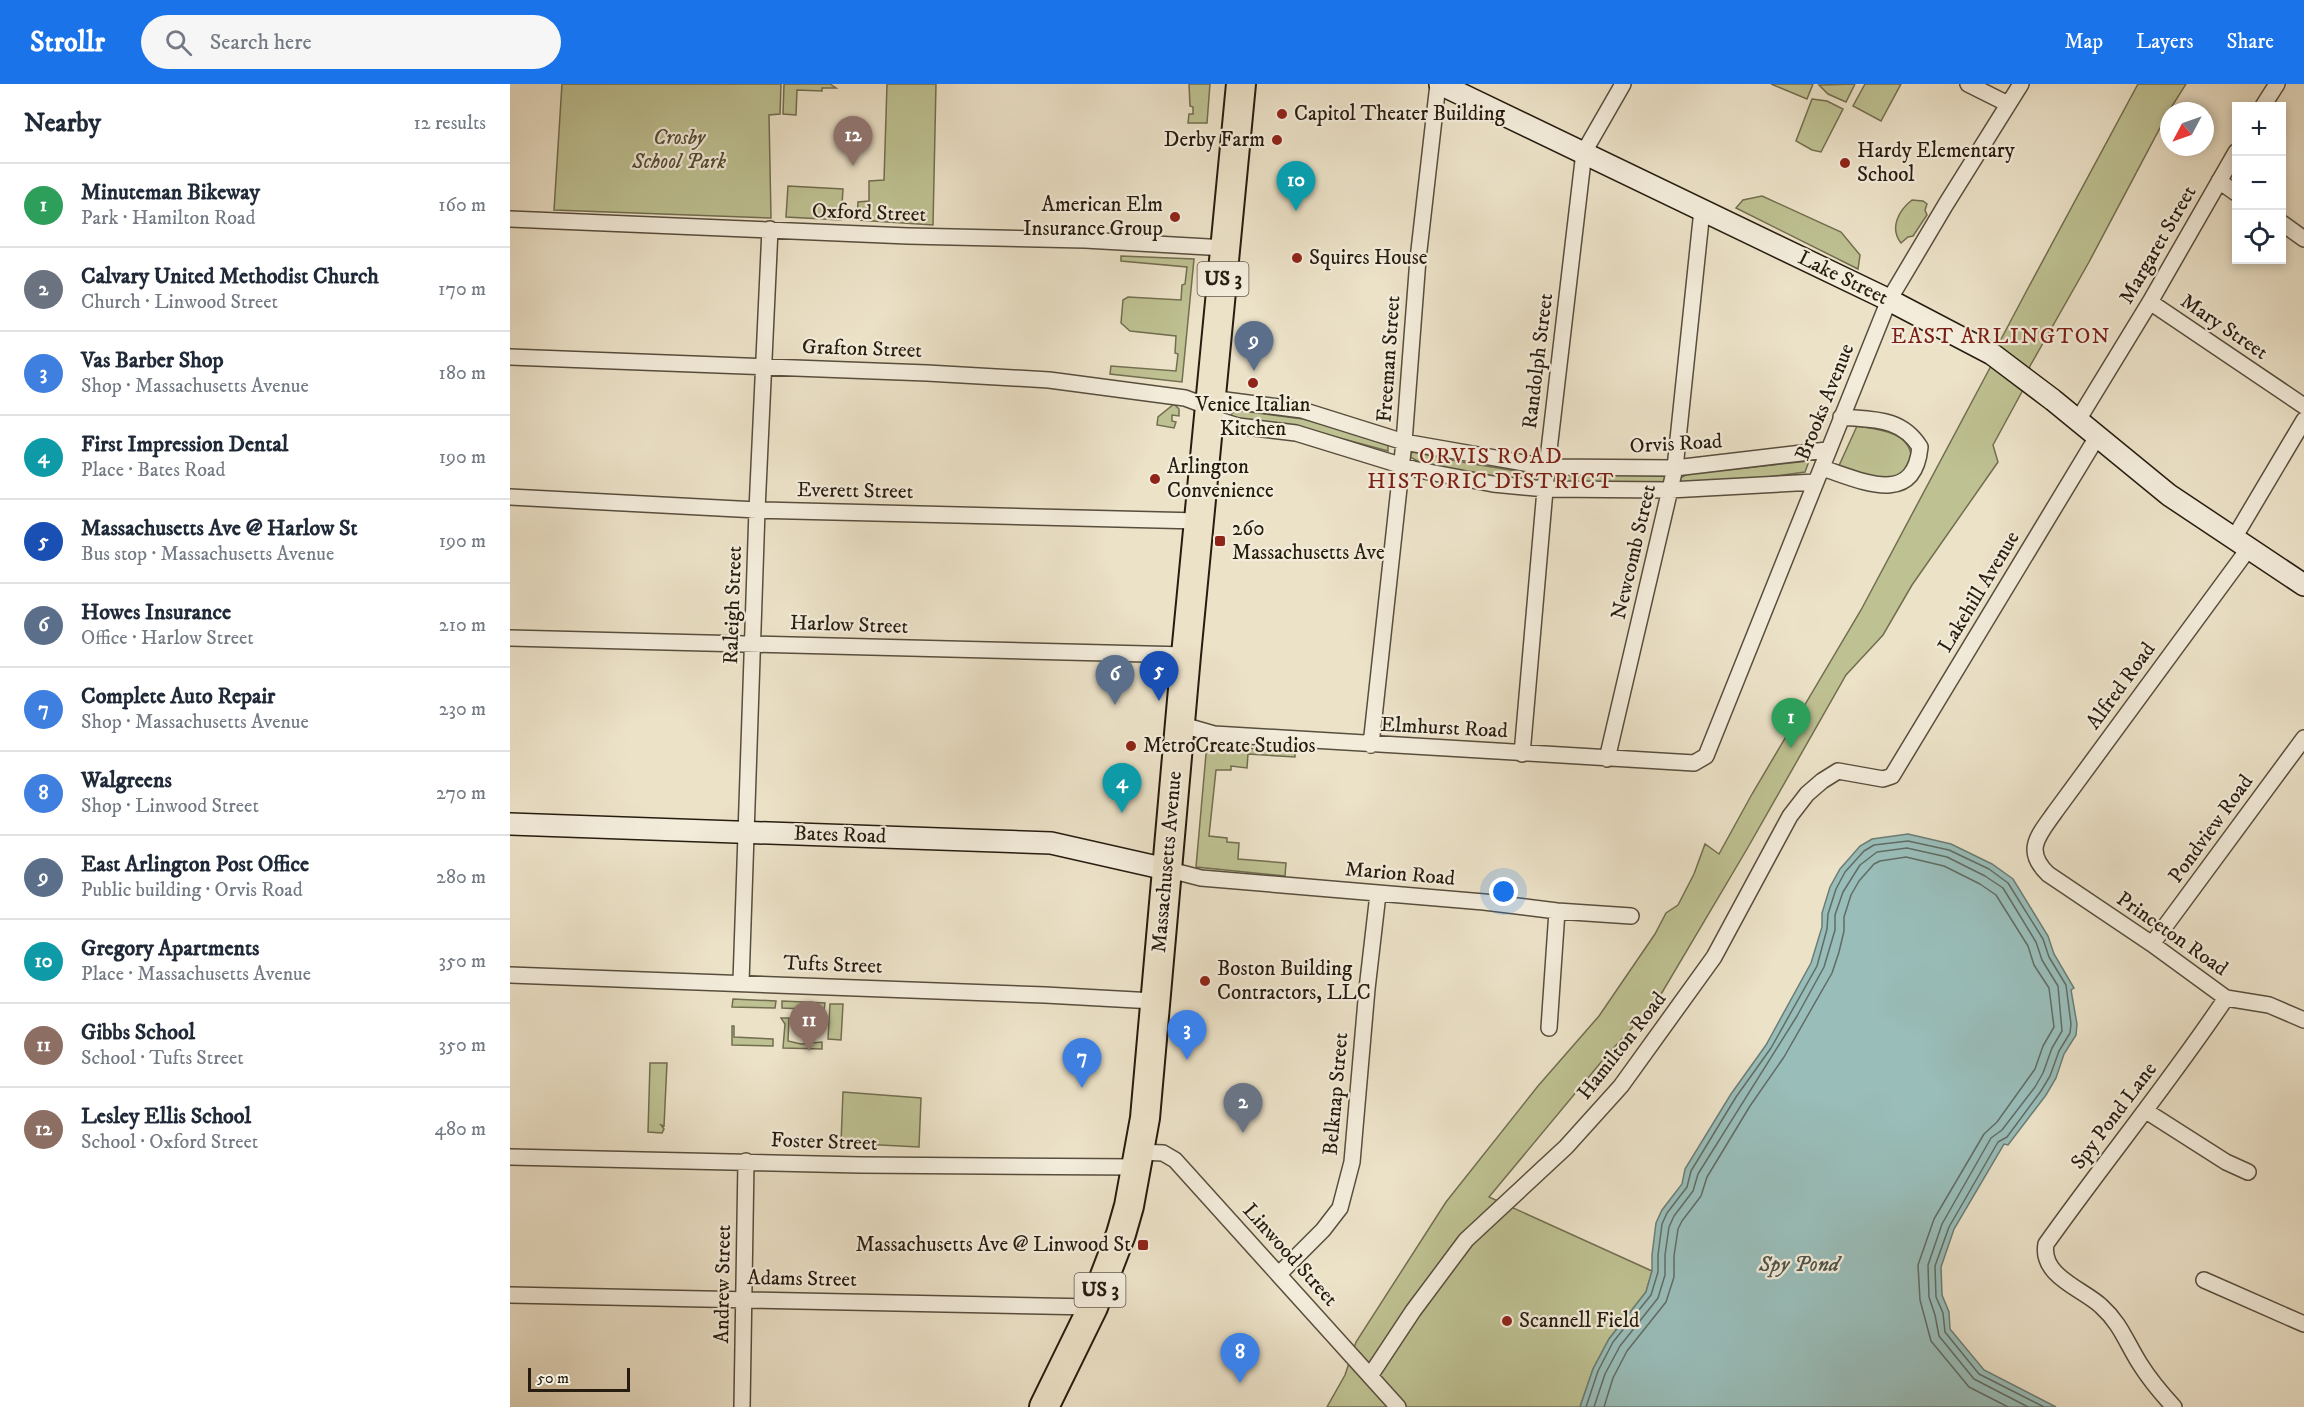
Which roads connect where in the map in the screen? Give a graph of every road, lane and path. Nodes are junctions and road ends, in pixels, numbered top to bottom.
1 (1241, 84) edge
2 (1439, 84) edge
3 (1623, 84) edge
4 (1968, 84) edge
5 (2021, 84) edge
6 (2277, 84) edge
7 (2266, 102) edge
8 (2008, 104) junction
9 (1584, 152) junction
10 (2234, 156) edge
11 (2219, 181) junction
12 (2232, 190) edge
13 (1702, 210) junction
14 (510, 219) edge
15 (2286, 227) edge
16 (770, 229) junction
17 (2304, 239) edge
18 (1226, 248) junction
19 (1888, 300) junction
20 (2150, 302) junction
21 (510, 357) edge
22 (764, 366) junction
23 (2304, 406) edge
24 (1210, 407) junction
25 (1841, 417) junction
26 (2078, 420) junction
27 (2304, 420) edge
28 (2097, 437) junction
29 (1404, 442) junction
30 (1827, 450) junction
31 (1401, 464) junction
32 (1546, 467) junction
33 (1675, 468) junction
34 (1819, 475) junction
35 (1546, 489) junction
36 (1670, 490) junction
37 (510, 497) edge
38 (757, 510) junction
39 (1199, 521) junction
40 (2241, 543) junction
41 (2304, 585) edge
42 (510, 638) edge
43 (754, 643) junction
44 (1186, 655) junction
45 (1179, 724) junction
46 (2304, 738) edge
47 (1371, 745) junction
48 (1522, 754) junction
49 (1706, 756) joint
50 (1607, 759) junction
51 (1897, 770) joint
52 (510, 824) edge
53 (747, 832) junction
54 (2034, 852) joint
55 (1166, 869) junction
56 (1378, 894) junction
57 (1557, 911) junction
58 (1631, 916) dead end
59 (2152, 944) junction
60 (510, 975) edge
61 (741, 982) junction
62 (2226, 999) junction
63 (1154, 1001) junction
64 (2304, 1020) edge
65 (1549, 1029) dead end
66 (2146, 1111) junction
67 (510, 1157) edge
68 (1138, 1159) junction
69 (746, 1161) junction
70 (2248, 1172) dead end
71 (1279, 1274) junction
72 (2204, 1280) dead end
73 (510, 1295) edge
74 (744, 1299) junction
75 (1093, 1306) junction
76 (2304, 1324) edge
77 (1370, 1376) junction
78 (742, 1407) edge
79 (1044, 1407) edge
80 (1398, 1407) edge
81 (2174, 1407) edge

1 - 18 highway, Massachusetts Avenue / US 3
2 - 9 main road, Lake Street
2 - 29 street, Freeman Street
3 - 9 street
4 - 8 street
5 - 8 street, Brooks Avenue
6 - 7 street
8 - 19 street, Brooks Avenue
9 - 13 main road, Lake Street
9 - 32 street, Randolph Street
10 - 11 street, Margaret Street
11 - 12 street
11 - 20 street, Margaret Street
13 - 19 main road, Lake Street
13 - 33 street, Newcomb Street
14 - 16 street, Oxford Street
15 - 17 street
16 - 18 street, Oxford Street
16 - 22 street, Raleigh Street
18 - 24 highway, Massachusetts Avenue / US 3
19 - 25 street, Brooks Avenue
19 - 26 main road, Lake Street
20 - 23 street, Mary Street
20 - 26 street, Margaret Street
21 - 22 street, Grafton Street
22 - 24 street, Grafton Street
22 - 38 street, Raleigh Street
24 - 29 street, Orvis Road
24 - 31 street, Orvis Road
24 - 39 highway, Massachusetts Avenue / US 3
25 - 30 street, Brooks Avenue
25 - 34 street, Orvis Road
26 - 28 main road, Lake Street
27 - 40 street, Alfred Road
28 - 40 main road, Lake Street
28 - 51 street, Lakehill Avenue
29 - 31 street, Freeman Street
29 - 32 street, Orvis Road
30 - 33 street, Orvis Road
30 - 34 street, Brooks Avenue
31 - 35 street, Orvis Road
31 - 47 street, Freeman Street
32 - 33 street, Orvis Road
32 - 35 street, Randolph Street
33 - 36 street, Newcomb Street
34 - 36 street, Orvis Road
34 - 49 street, Brooks Avenue
35 - 36 street, Orvis Road
35 - 48 street, Randolph Street
36 - 50 street, Newcomb Street
37 - 38 street, Everett Street
38 - 39 street, Everett Street
38 - 43 street, Raleigh Street
39 - 44 highway, Massachusetts Avenue / US 3
40 - 41 main road, Lake Street
40 - 54 street, Alfred Road
42 - 43 street, Harlow Street
43 - 44 street, Harlow Street
43 - 53 street, Raleigh Street
44 - 45 highway, Massachusetts Avenue / US 3
45 - 47 street, Elmhurst Road
45 - 55 highway, Massachusetts Avenue / US 3
46 - 59 street, Pondview Road
47 - 48 street, Elmhurst Road
48 - 50 street, Elmhurst Road
49 - 50 street, Elmhurst Road
51 - 77 street, Hamilton Road
52 - 53 main road, Bates Road
53 - 55 main road, Bates Road
53 - 61 street, Raleigh Street
54 - 59 street, Princeton Road
55 - 56 street, Marion Road
55 - 63 highway, Massachusetts Avenue / US 3
56 - 57 street, Marion Road
56 - 71 street, Belknap Street
57 - 58 street, Marion Road
57 - 65 street
59 - 62 street, Princeton Road
60 - 61 street, Tufts Street
61 - 63 street, Tufts Street
62 - 64 street, Princeton Road
62 - 66 street, Spy Pond Lane
63 - 68 highway, Massachusetts Avenue / US 3
66 - 70 street
66 - 81 street, Spy Pond Lane
67 - 69 street, Foster Street
68 - 69 street, Foster Street
68 - 71 street, Linwood Street
68 - 75 highway, Massachusetts Avenue / US 3
69 - 74 street, Andrew Street
71 - 77 street, Linwood Street
72 - 76 street
73 - 74 street, Adams Street
74 - 75 street, Adams Street
74 - 78 street, Andrew Street
75 - 79 highway, Massachusetts Avenue / US 3
77 - 80 street, Linwood Street

